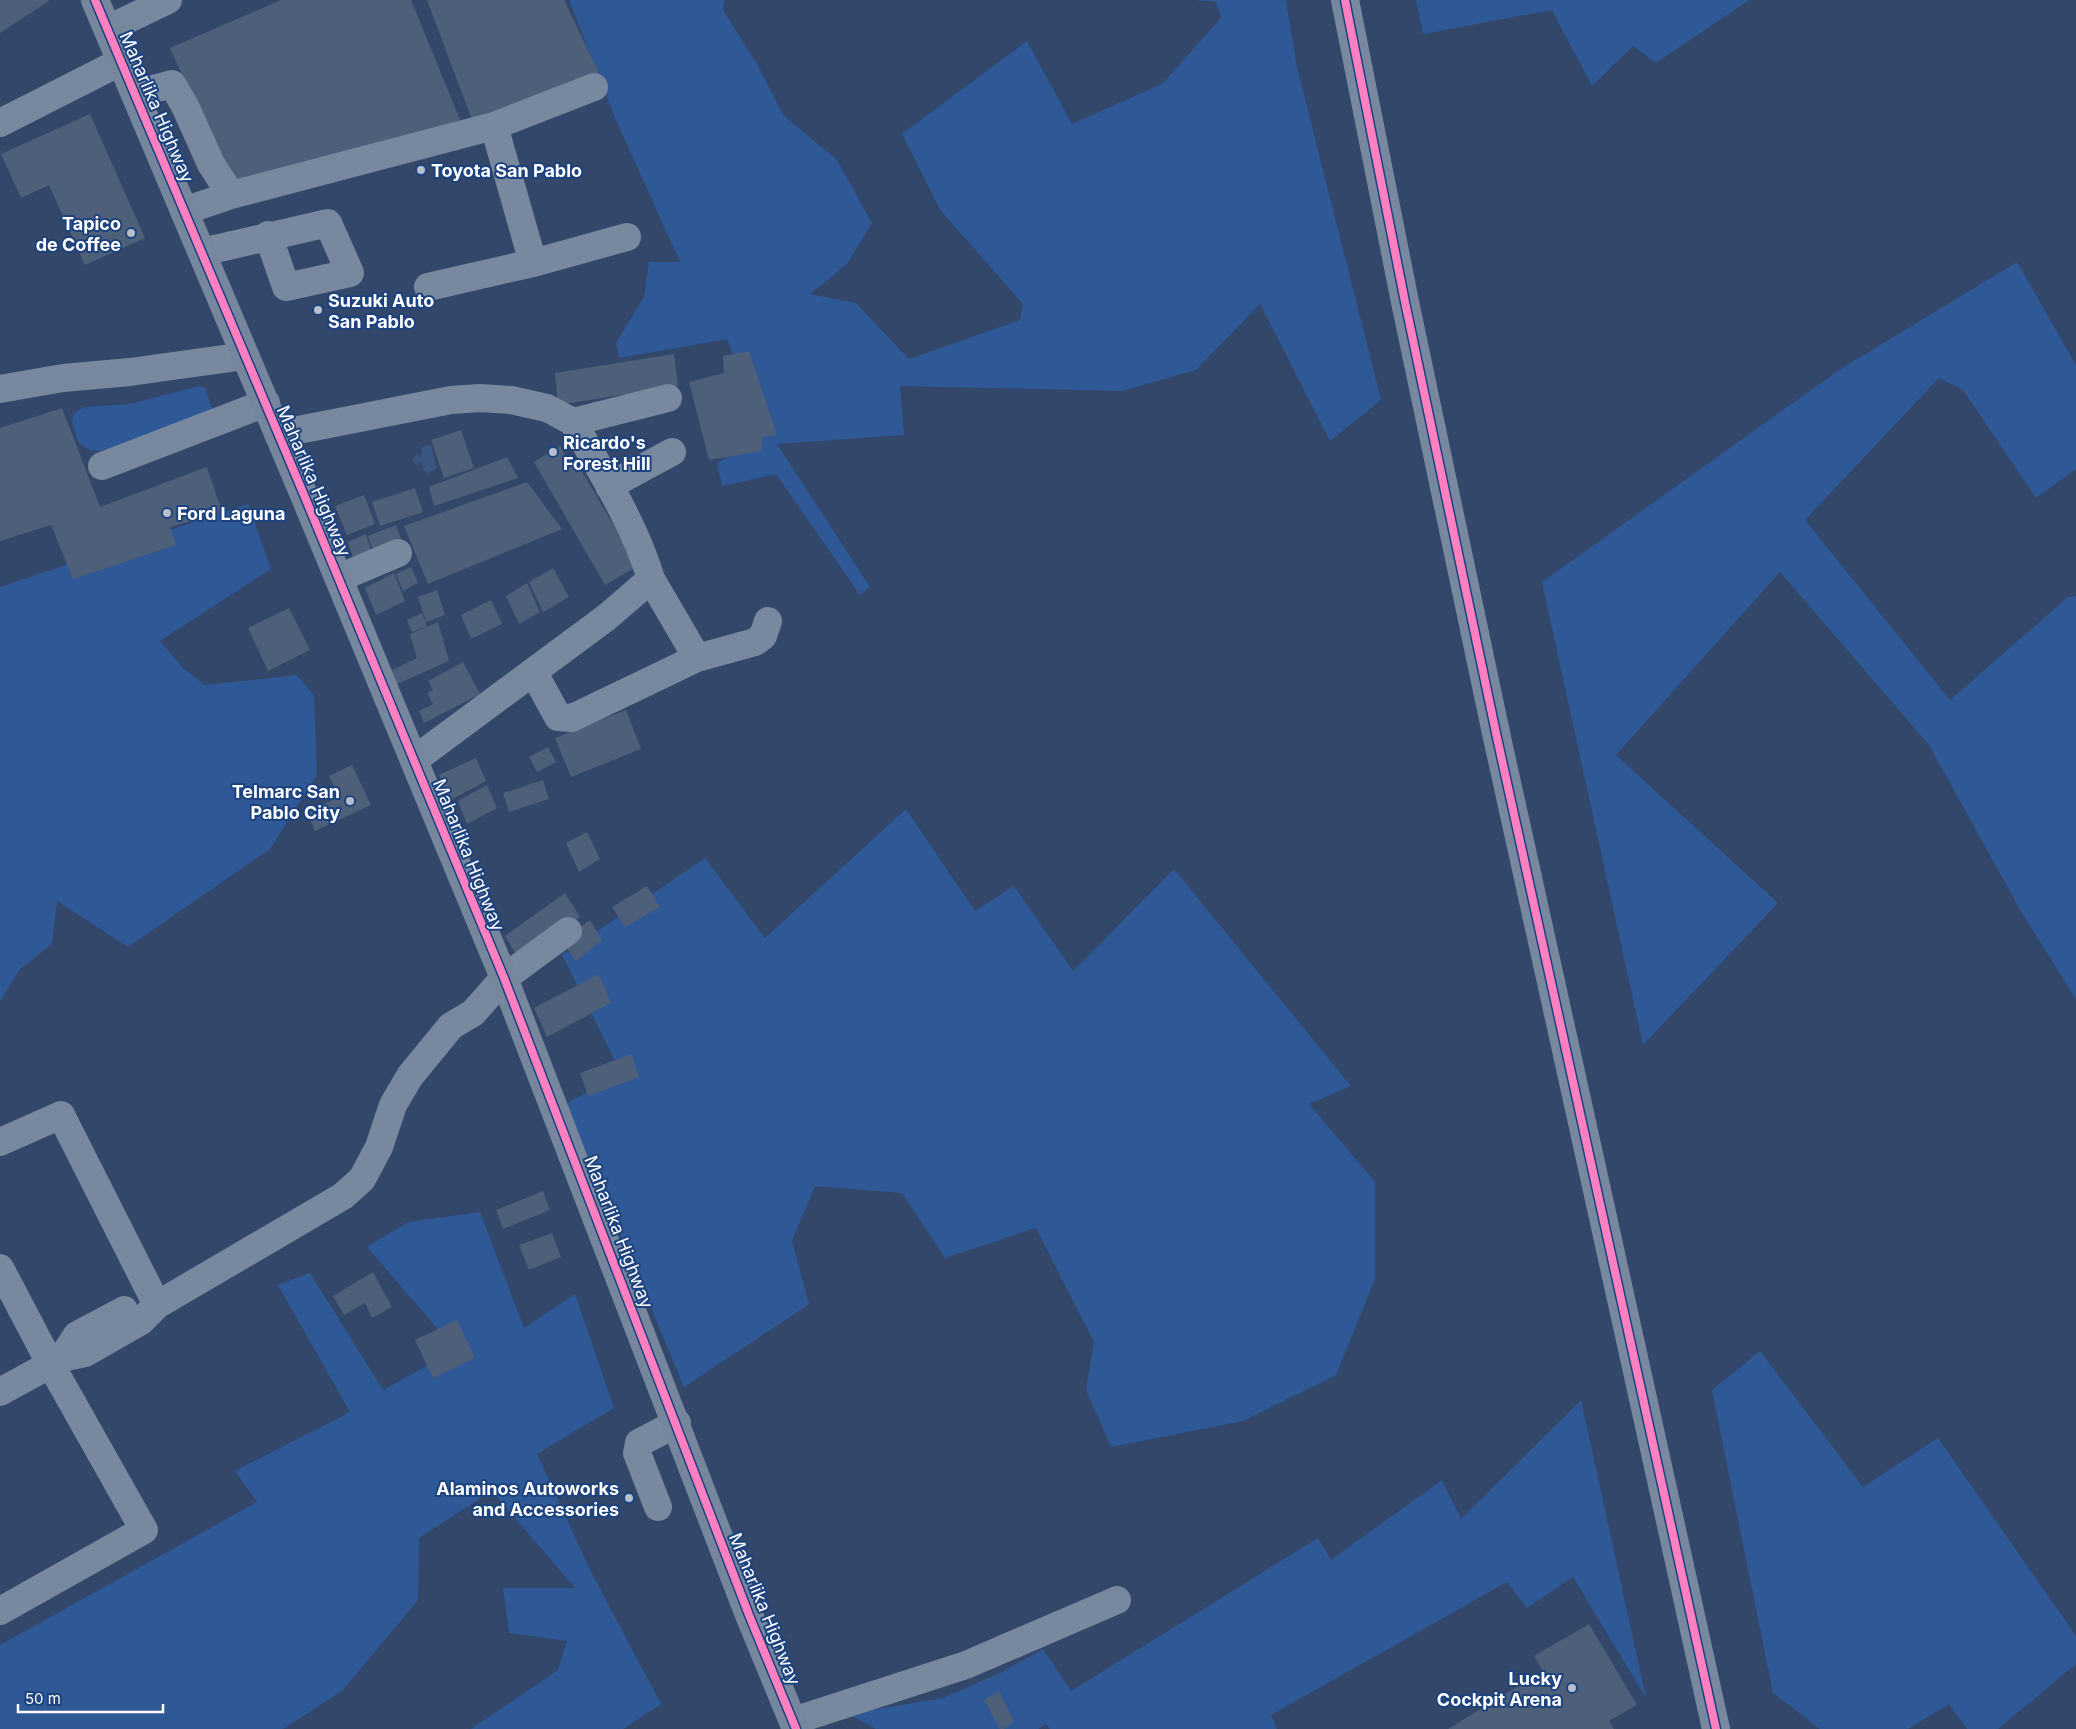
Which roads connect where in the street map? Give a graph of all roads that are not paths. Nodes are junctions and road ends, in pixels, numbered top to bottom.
1 (95, 0) edge
2 (168, 0) edge
3 (1344, 0) edge
4 (108, 29) junction
5 (122, 61) junction
6 (594, 87) dead end
7 (135, 94) junction
8 (0, 123) edge
9 (494, 126) junction
10 (231, 195) junction
11 (184, 211) junction
12 (268, 235) dead end
13 (627, 237) dead end
14 (202, 252) junction
15 (533, 263) junction
16 (428, 287) dead end
17 (245, 356) junction
18 (0, 389) edge
19 (668, 398) dead end
20 (266, 403) junction
21 (573, 422) junction
22 (278, 434) junction
23 (672, 452) dead end
24 (102, 466) dead end
25 (609, 486) junction
26 (398, 553) dead end
27 (339, 578) junction
28 (651, 579) junction
29 (768, 621) dead end
30 (697, 658) junction
31 (534, 672) junction
32 (414, 760) junction
33 (568, 931) dead end
34 (504, 978) junction
35 (0, 1142) edge
36 (0, 1268) edge
37 (157, 1305) junction
38 (56, 1362) junction
39 (0, 1392) edge
40 (677, 1423) junction
41 (658, 1507) dead end
42 (1117, 1600) dead end
43 (0, 1611) edge
44 (795, 1725) edge
45 (1716, 1729) edge

1 - 4 main road, Maharlika Highway
2 - 4 street
3 - 45 street
4 - 5 main road, Maharlika Highway
5 - 7 main road, Maharlika Highway
5 - 8 street
6 - 9 street
7 - 10 street
7 - 11 main road, Maharlika Highway
9 - 10 street
9 - 15 street
10 - 11 street
11 - 14 main road, Maharlika Highway
12 - 14 street
13 - 15 street
14 - 17 main road, Maharlika Highway
15 - 16 street
17 - 18 street
17 - 20 main road, Maharlika Highway
19 - 21 street
20 - 22 main road, Maharlika Highway
20 - 24 street
21 - 22 street
21 - 25 street
22 - 27 main road, Maharlika Highway
23 - 25 street
25 - 28 street
26 - 27 street
27 - 32 main road, Maharlika Highway
28 - 30 street
28 - 31 street
29 - 30 street
30 - 31 street
31 - 32 street
32 - 34 main road, Maharlika Highway
33 - 34 street
34 - 37 street
34 - 40 main road, Maharlika Highway
35 - 37 street
36 - 38 street
37 - 38 street
38 - 39 street
38 - 43 street
40 - 41 street
40 - 44 main road, Maharlika Highway
42 - 44 street

